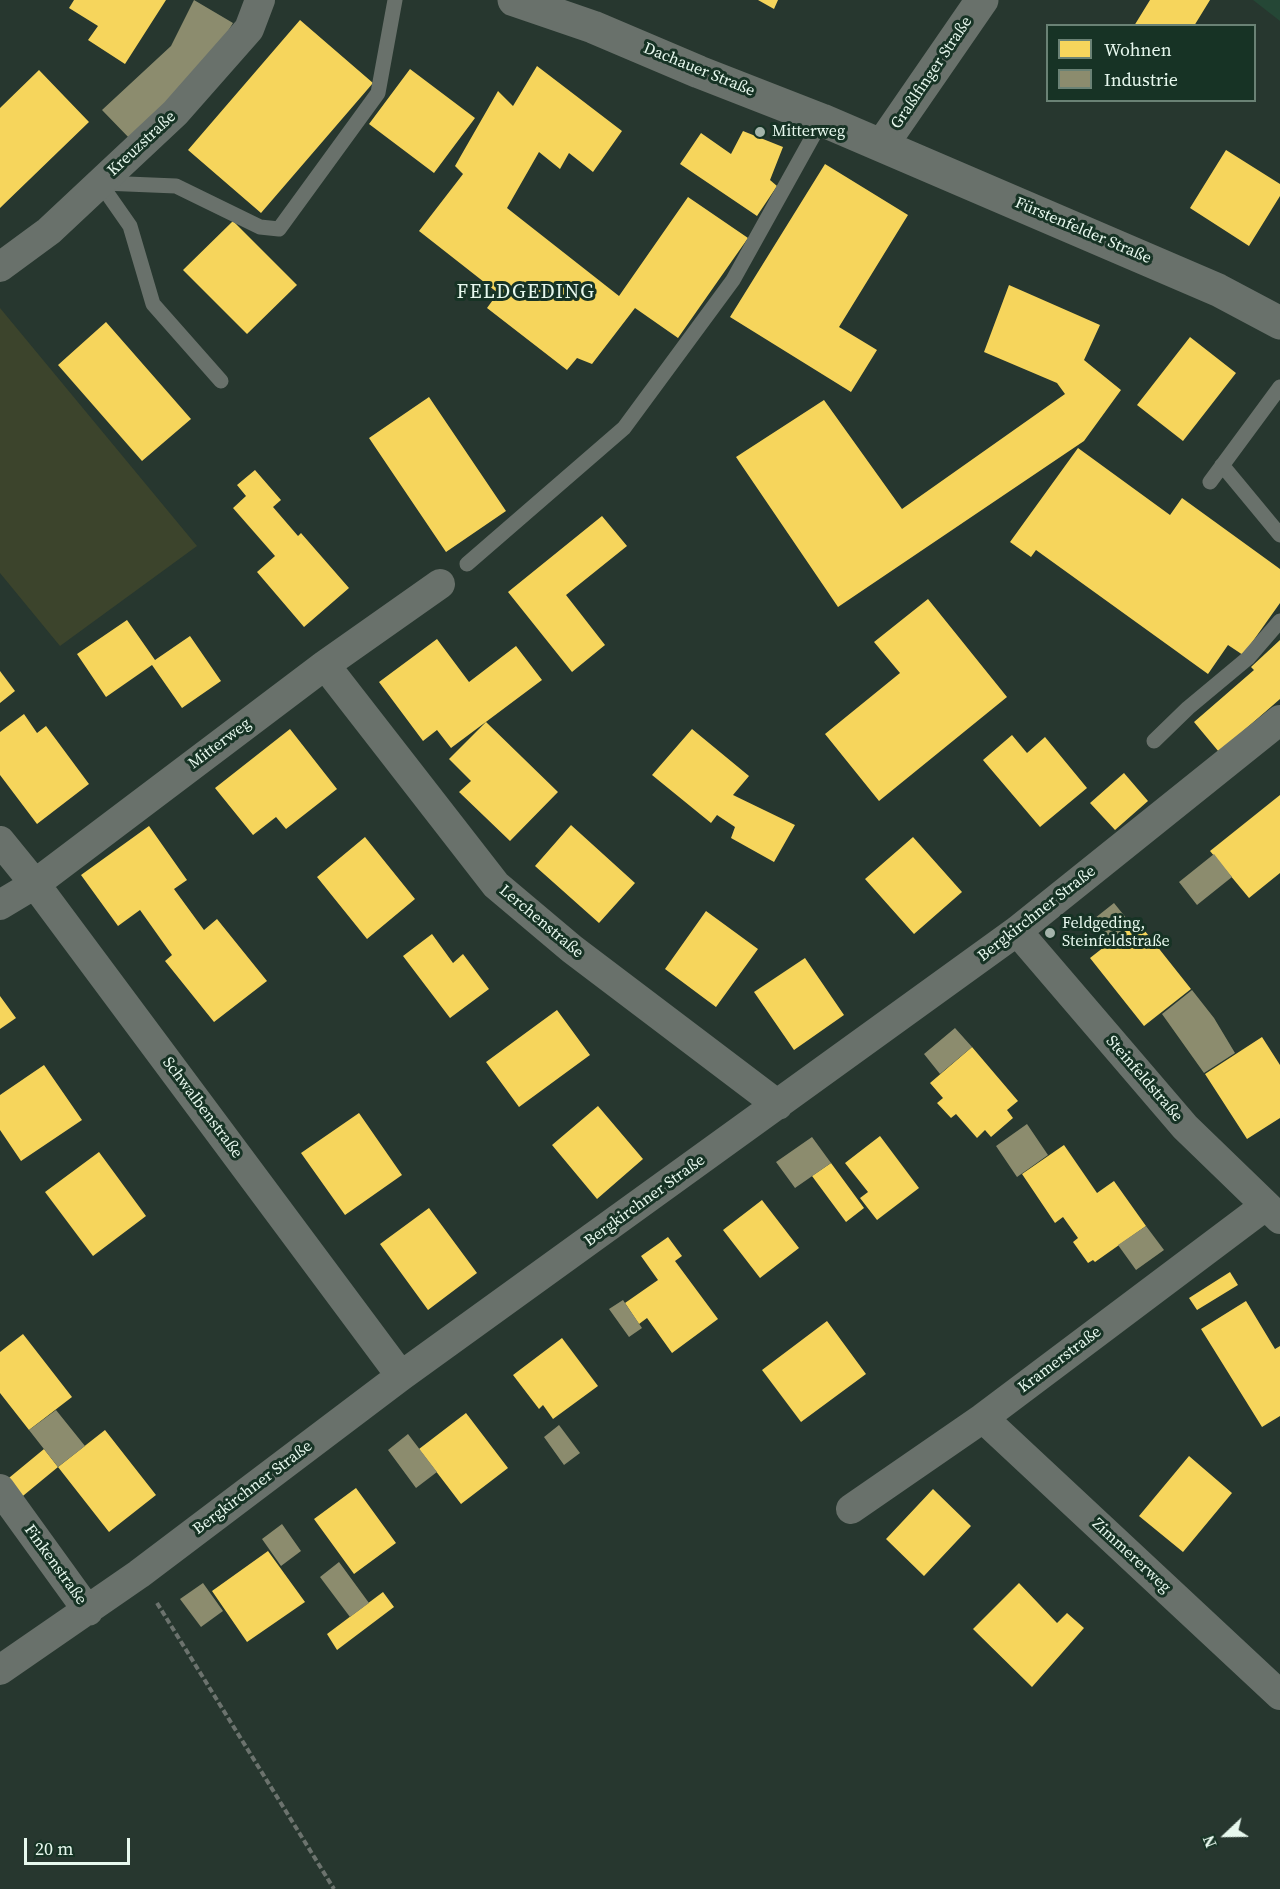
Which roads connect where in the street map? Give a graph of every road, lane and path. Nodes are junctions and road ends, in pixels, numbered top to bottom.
1 (260, 0) edge
2 (395, 0) edge
3 (514, 0) edge
4 (981, 0) edge
5 (822, 120) junction
6 (882, 145) junction
7 (100, 183) junction
8 (0, 267) edge
9 (1280, 323) edge
10 (221, 381) dead end
11 (1280, 387) edge
12 (1222, 465) junction
13 (1210, 482) dead end
14 (1280, 535) edge
15 (467, 564) dead end
16 (440, 584) dead end
17 (1280, 621) edge
18 (326, 665) junction
19 (1280, 720) edge
20 (1154, 741) dead end
21 (0, 841) edge
22 (35, 884) junction
23 (0, 905) edge
24 (1017, 932) junction
25 (778, 1105) junction
26 (1273, 1212) edge
27 (401, 1376) junction
28 (983, 1418) junction
29 (0, 1489) edge
30 (851, 1509) dead end
31 (139, 1574) junction
32 (88, 1611) junction
33 (0, 1670) edge
34 (1280, 1695) edge
35 (334, 1889) edge

1 - 7 street, Kreuzstraße
2 - 7 lane
3 - 5 street, Dachauer Straße
4 - 6 street, Graßlfinger Straße
5 - 6 street, Dachauer Straße
5 - 15 lane
6 - 9 street, Fürstenfelder Straße
7 - 8 street, Kreuzstraße
7 - 10 lane
11 - 12 lane
12 - 13 lane
12 - 14 lane
16 - 18 street, Mitterweg
17 - 20 lane
18 - 22 street, Mitterweg
18 - 25 street, Lerchenstraße
19 - 24 street, Bergkirchner Straße
21 - 22 street, Schwalbenstraße
22 - 23 street, Mitterweg
22 - 27 street, Schwalbenstraße
24 - 25 street, Bergkirchner Straße
24 - 26 street, Steinfeldstraße
25 - 27 street, Bergkirchner Straße
26 - 28 street, Kramerstraße
27 - 31 street, Bergkirchner Straße
28 - 30 street, Kramerstraße
28 - 34 street, Zimmererweg
29 - 32 street, Finkenstraße
31 - 32 street, Bergkirchner Straße
31 - 35 path
32 - 33 street, Bergkirchner Straße

